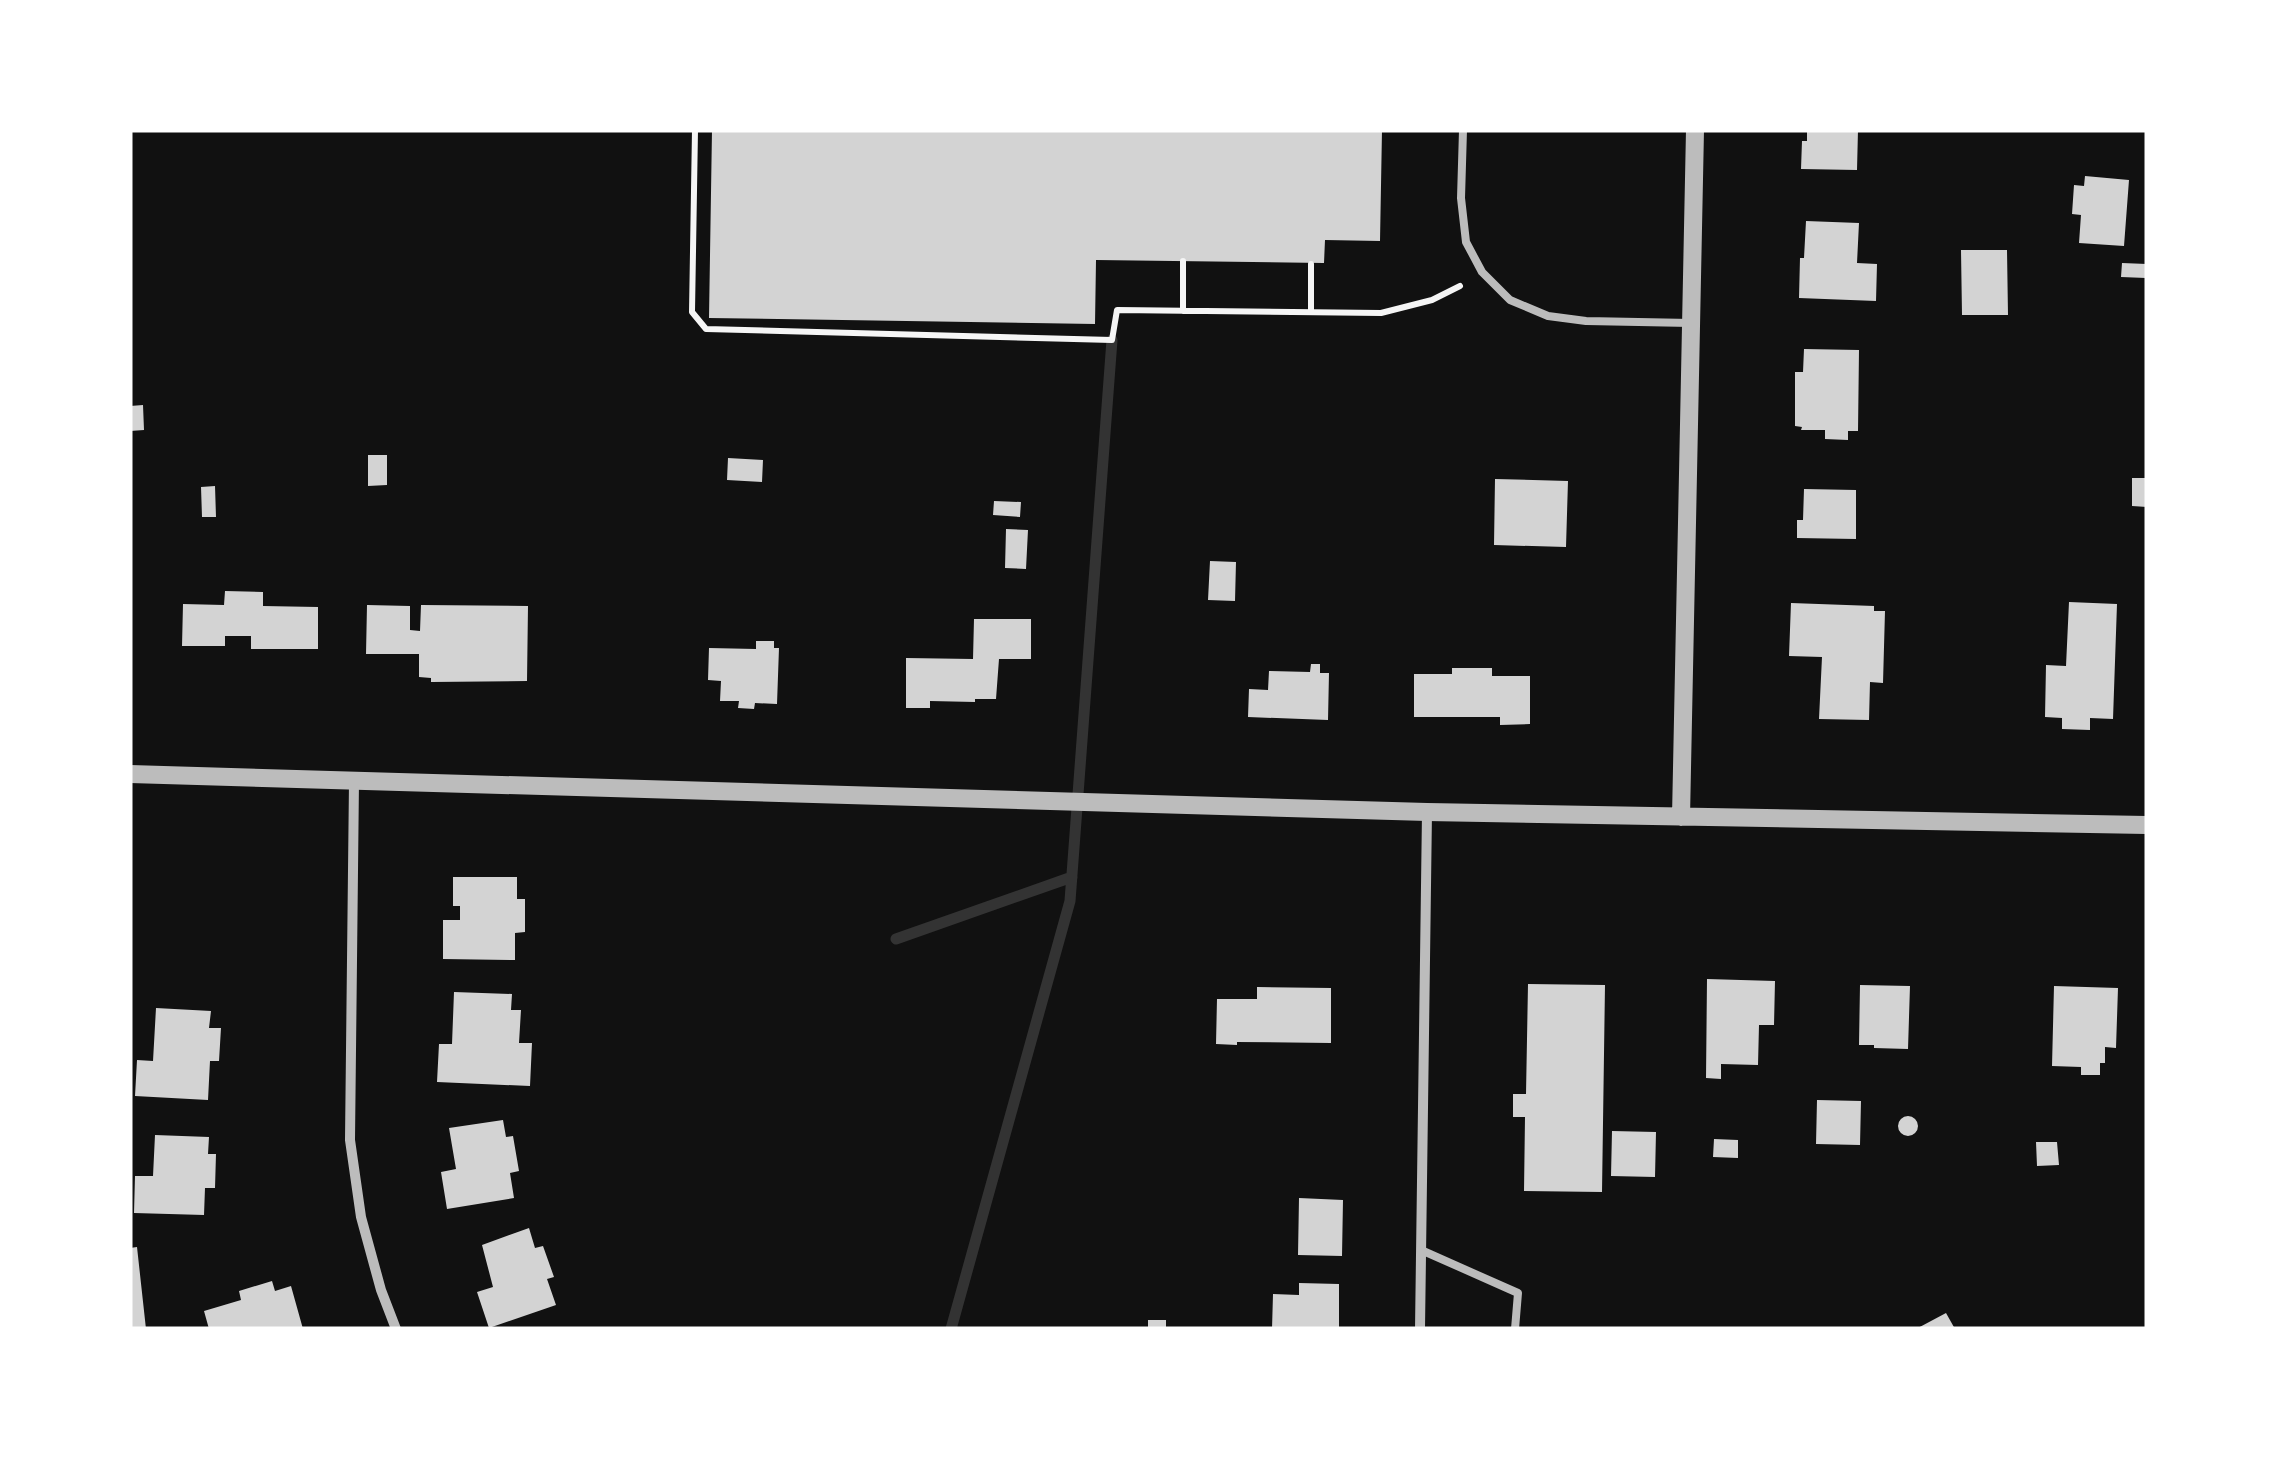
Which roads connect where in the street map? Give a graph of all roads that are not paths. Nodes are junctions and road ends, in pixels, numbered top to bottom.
1 (1463, 130) edge
2 (1695, 130) edge
3 (1691, 323) junction
4 (130, 774) edge
5 (354, 782) junction
6 (1427, 812) junction
7 (1681, 817) junction
8 (2147, 824) edge
9 (1421, 1250) junction
10 (396, 1329) edge
11 (1420, 1329) edge
12 (1515, 1329) edge

1 - 3 lane
2 - 3 street
3 - 7 street
4 - 5 street
5 - 6 street
5 - 10 street
6 - 7 street
6 - 9 street
7 - 8 street
9 - 11 street
9 - 12 lane

